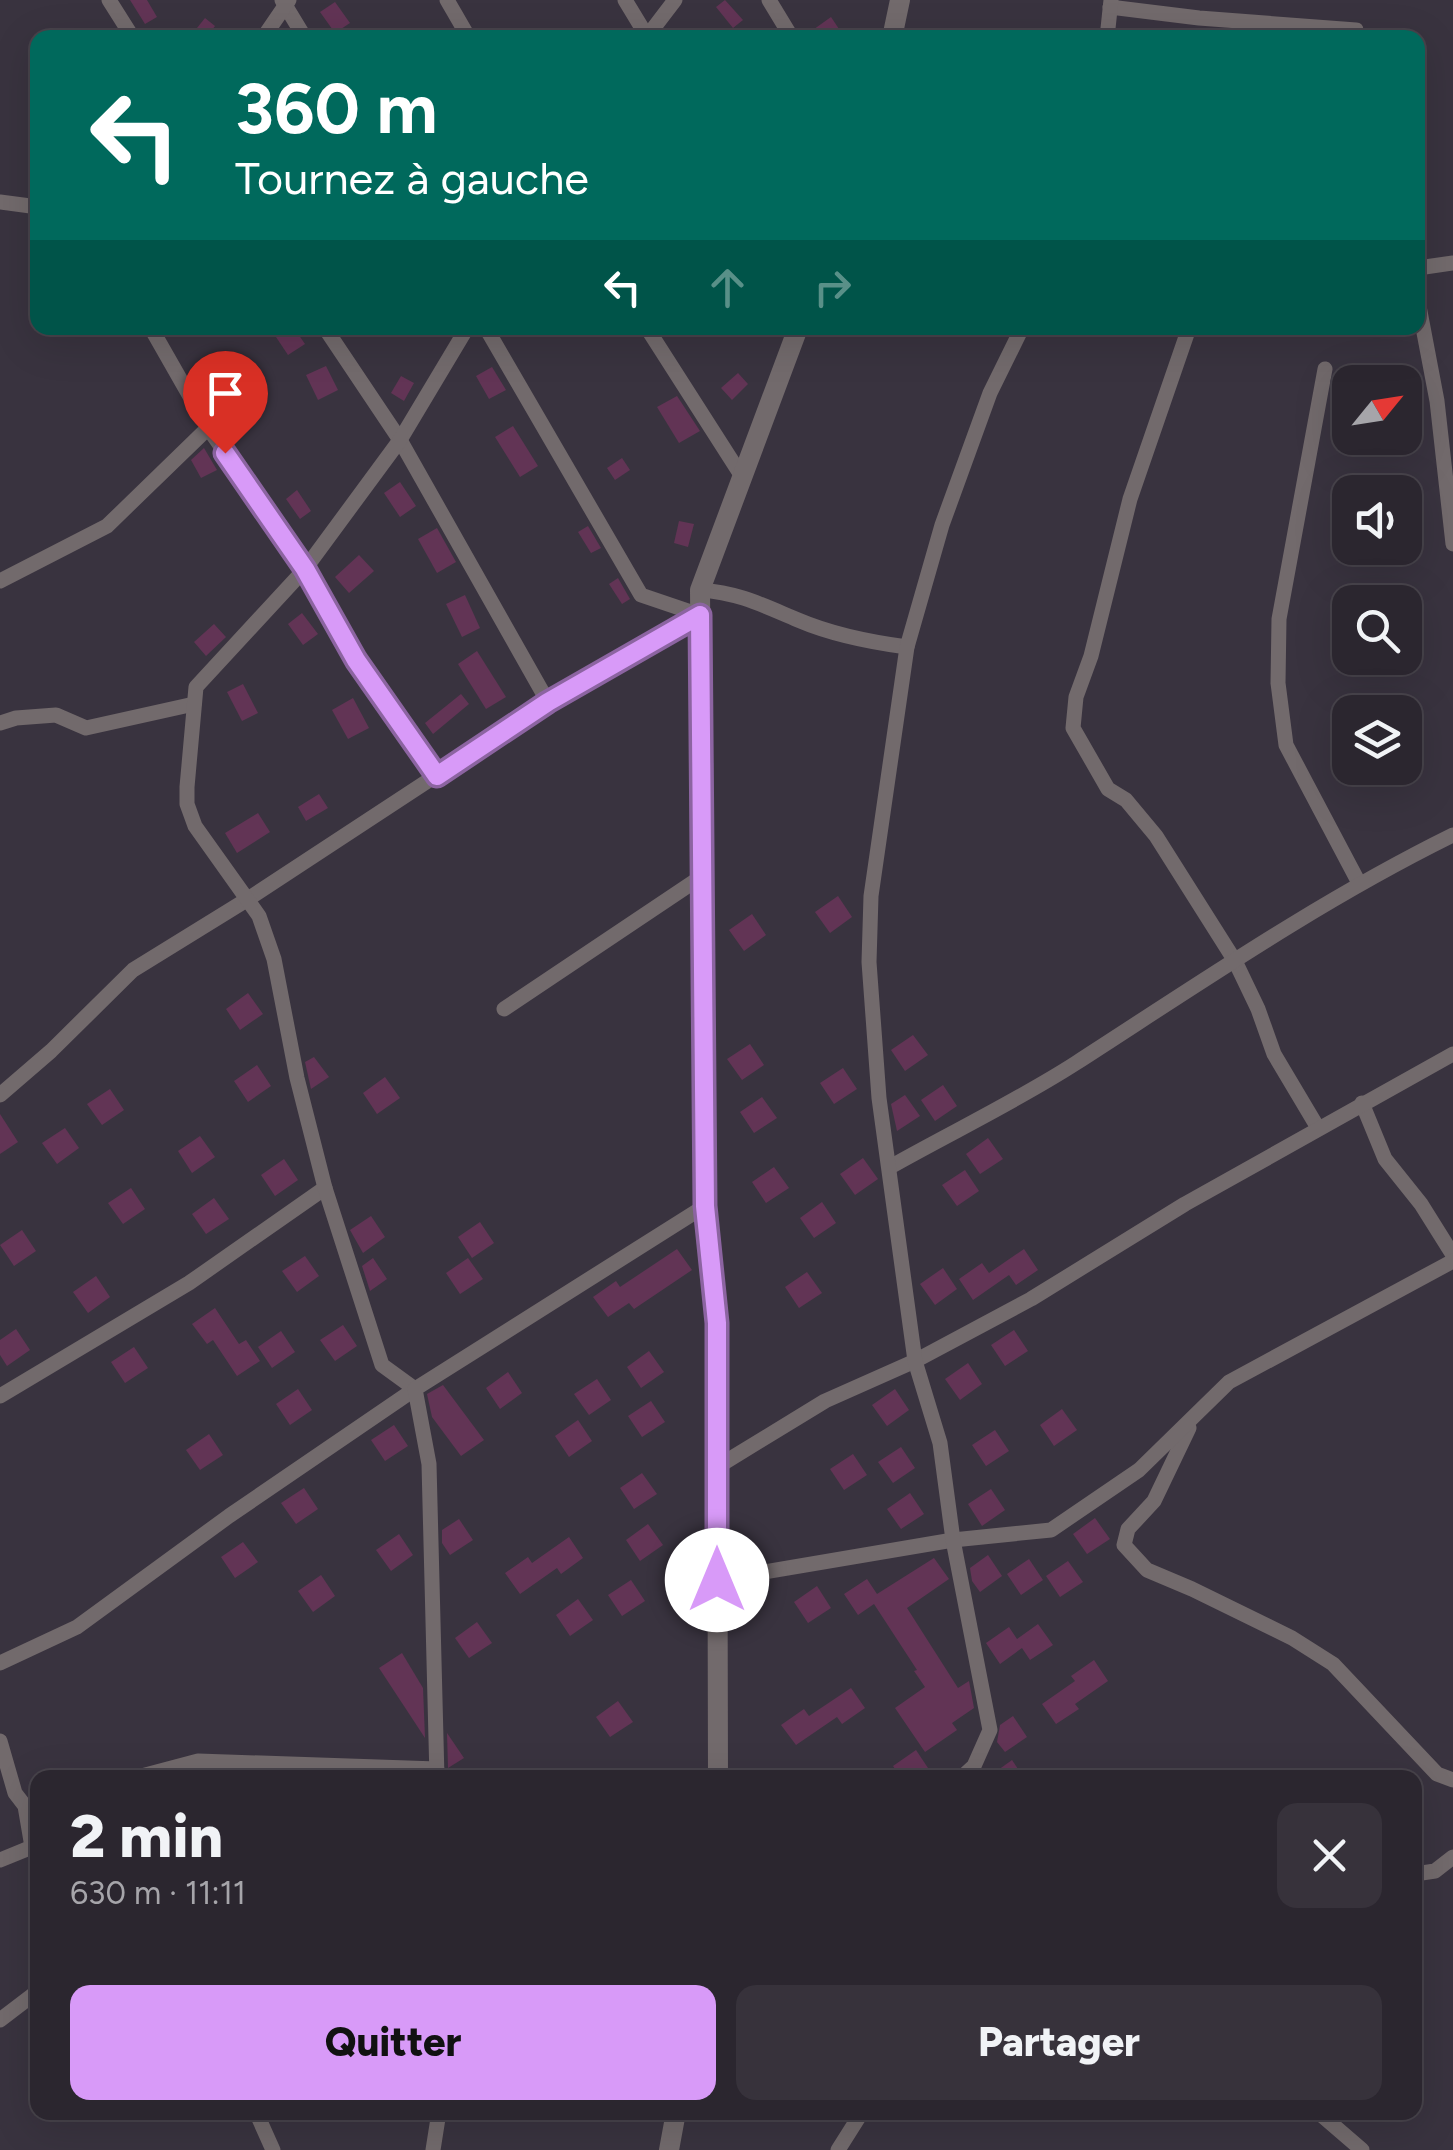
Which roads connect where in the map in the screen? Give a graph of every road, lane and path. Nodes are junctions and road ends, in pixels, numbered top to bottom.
1 (108, 0) edge
2 (447, 0) edge
3 (625, 0) edge
4 (675, 0) edge
5 (769, 0) edge
6 (900, 0) edge
7 (285, 2) edge
8 (1110, 3) edge
9 (128, 30) edge
10 (269, 30) edge
11 (301, 30) edge
12 (464, 30) edge
13 (643, 30) edge
14 (652, 30) edge
15 (787, 30) edge
16 (894, 30) edge
17 (1107, 30) edge
18 (1270, 30) edge
19 (0, 202) edge
20 (30, 206) edge
21 (1453, 263) edge
22 (1425, 267) edge
23 (155, 335) edge
24 (331, 335) edge
25 (463, 335) edge
26 (490, 335) edge
27 (652, 335) edge
28 (795, 335) edge
29 (1019, 335) edge
30 (1188, 335) edge
31 (1424, 335) edge
32 (1325, 370) dead end
33 (208, 428) junction
34 (400, 440) junction
35 (741, 474) junction
36 (1453, 544) edge
37 (305, 569) junction
38 (0, 581) edge
39 (700, 590) junction
40 (700, 615) junction
41 (906, 647) junction
42 (548, 702) junction
43 (194, 704) junction
44 (0, 723) edge
45 (437, 776) junction
46 (1453, 835) edge
47 (704, 875) junction
48 (1359, 883) junction
49 (248, 900) junction
50 (1235, 962) junction
51 (504, 1009) dead end
52 (1453, 1054) edge
53 (0, 1095) edge
54 (1362, 1103) junction
55 (1318, 1128) junction
56 (890, 1167) junction
57 (325, 1188) junction
58 (705, 1206) junction
59 (1453, 1258) edge
60 (915, 1361) junction
61 (415, 1389) junction
62 (0, 1396) edge
63 (1195, 1415) junction
64 (717, 1467) junction
65 (952, 1540) junction
66 (717, 1580) junction
67 (0, 1664) edge
68 (0, 1741) edge
69 (199, 1769) edge
70 (258, 1770) edge
71 (437, 1770) edge
72 (718, 1770) edge
73 (970, 1770) edge
74 (1453, 1780) edge
75 (30, 1803) edge
76 (30, 1853) edge
77 (1453, 1857) edge
78 (0, 1860) edge
79 (1422, 1873) edge
80 (30, 1997) edge
81 (0, 2020) edge
82 (260, 2120) edge
83 (438, 2120) edge
84 (675, 2120) edge
85 (857, 2120) edge
86 (1327, 2120) edge
87 (273, 2150) edge
88 (433, 2150) edge
89 (669, 2150) edge
90 (838, 2150) edge
91 (1362, 2150) edge

1 - 9 street
2 - 12 street
3 - 13 street
4 - 14 street
5 - 15 street
6 - 16 street
7 - 10 street
7 - 11 street
8 - 17 street
8 - 18 street
19 - 20 street
21 - 22 street
23 - 33 street
24 - 34 street
25 - 34 street
26 - 40 street
27 - 35 street
28 - 35 street
29 - 41 street
30 - 50 street
31 - 36 street
32 - 48 street
33 - 37 street
33 - 38 street
34 - 37 street
34 - 42 street
35 - 39 street
37 - 43 street
37 - 45 street
39 - 40 street
39 - 41 street
40 - 42 street
40 - 47 street
41 - 56 street
42 - 45 street
43 - 44 street
43 - 49 street
45 - 49 street
46 - 48 street
47 - 51 street
47 - 58 street
48 - 50 street
49 - 53 street
49 - 57 street
50 - 55 street
50 - 56 street
52 - 54 street
54 - 55 street
54 - 59 street
55 - 60 street
56 - 60 street
57 - 61 street
57 - 62 street
58 - 61 street
58 - 64 street
59 - 63 street
60 - 64 street
60 - 65 street
61 - 67 street
61 - 71 street
63 - 65 street
63 - 74 street
64 - 66 street
65 - 66 street
65 - 73 street
66 - 72 street
68 - 75 street
69 - 70 street
76 - 78 street
77 - 79 street
80 - 81 street
82 - 87 street
83 - 88 street
84 - 89 street
85 - 90 street
86 - 91 street

